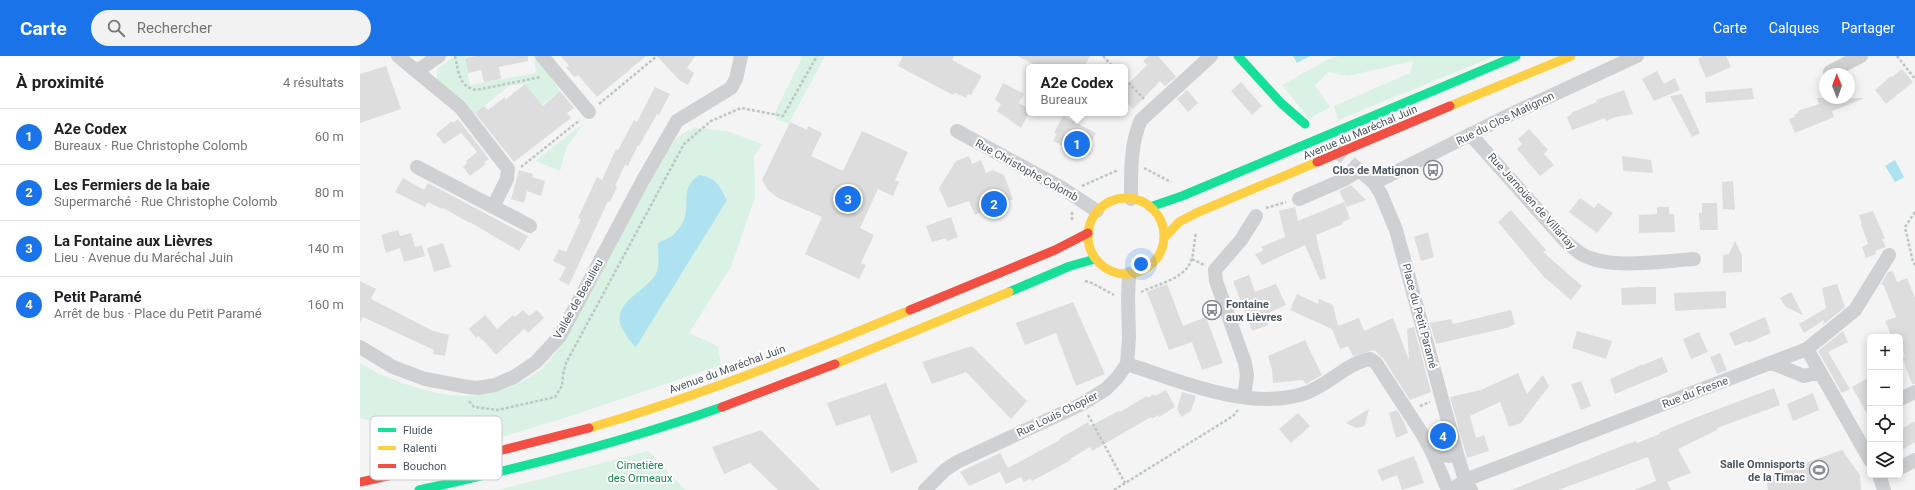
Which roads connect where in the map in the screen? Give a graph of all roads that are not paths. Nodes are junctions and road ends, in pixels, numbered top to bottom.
1 (398, 56) edge
2 (440, 56) edge
3 (542, 56) edge
4 (741, 56) edge
5 (1211, 56) edge
6 (1238, 56) edge
7 (1516, 56) edge
8 (1571, 56) edge
9 (1636, 56) edge
10 (1861, 56) edge
11 (1838, 68) edge
12 (417, 71) junction
13 (589, 112) dead end
14 (1305, 124) dead end
15 (957, 131) dead end
16 (1470, 134) junction
17 (417, 167) dead end
18 (1374, 183) junction
19 (1131, 199) junction
20 (1299, 199) road end
21 (493, 207) junction
22 (1150, 207) junction
23 (1097, 211) junction
24 (1256, 216) road end
25 (530, 226) dead end
26 (1088, 233) junction
27 (1164, 238) junction
28 (1889, 255) dead end
29 (1095, 259) junction
30 (1694, 259) dead end
31 (1128, 274) junction
32 (360, 348) edge
33 (1807, 349) junction
34 (1772, 363) junction
35 (1127, 364) junction
36 (1820, 372) junction
37 (1915, 392) edge
38 (1244, 397) junction
39 (1903, 398) edge
40 (502, 449) edge
41 (1432, 452) junction
42 (1457, 454) junction
43 (1867, 455) edge
44 (1915, 460) edge
45 (1903, 466) edge
46 (502, 472) edge
47 (370, 480) edge
48 (465, 480) edge
49 (360, 482) edge
50 (1468, 485) edge
51 (419, 490) edge
52 (926, 490) edge
53 (1448, 490) edge
54 (1452, 490) edge

1 - 12 street
2 - 12 street
3 - 13 street
4 - 32 street, Vallée de Beaulieu
5 - 19 street
6 - 14 main road
7 - 22 main road, Avenue du Maréchal Juin
8 - 27 main road, Avenue du Maréchal Juin
9 - 16 street, Rue du Clos Matignon
10 - 11 street
12 - 21 street
15 - 23 street, Rue Christophe Colomb
16 - 18 street, Rue du Clos Matignon
16 - 30 street, Rue Jarnoüen de Villartay
17 - 21 street
18 - 20 street
18 - 42 street, Place du Petit Paramé
19 - 22 main road
19 - 23 main road
21 - 25 street
22 - 27 main road
23 - 26 main road
24 - 38 street
26 - 29 main road
26 - 40 main road, Avenue du Maréchal Juin
27 - 31 main road
28 - 33 street, Rue du Fresne
29 - 31 main road
29 - 46 main road
31 - 35 street
33 - 34 street, Rue du Fresne
33 - 36 street
34 - 36 street
34 - 50 street, Rue du Fresne
35 - 38 street
35 - 52 street, Rue Louis Chopier
36 - 43 street
37 - 39 street
38 - 41 street
41 - 42 street
41 - 53 street
42 - 50 street, Place du Petit Paramé
44 - 45 street
47 - 49 main road, Avenue du Maréchal Juin
48 - 51 main road
50 - 54 street, Rue du Fresne

